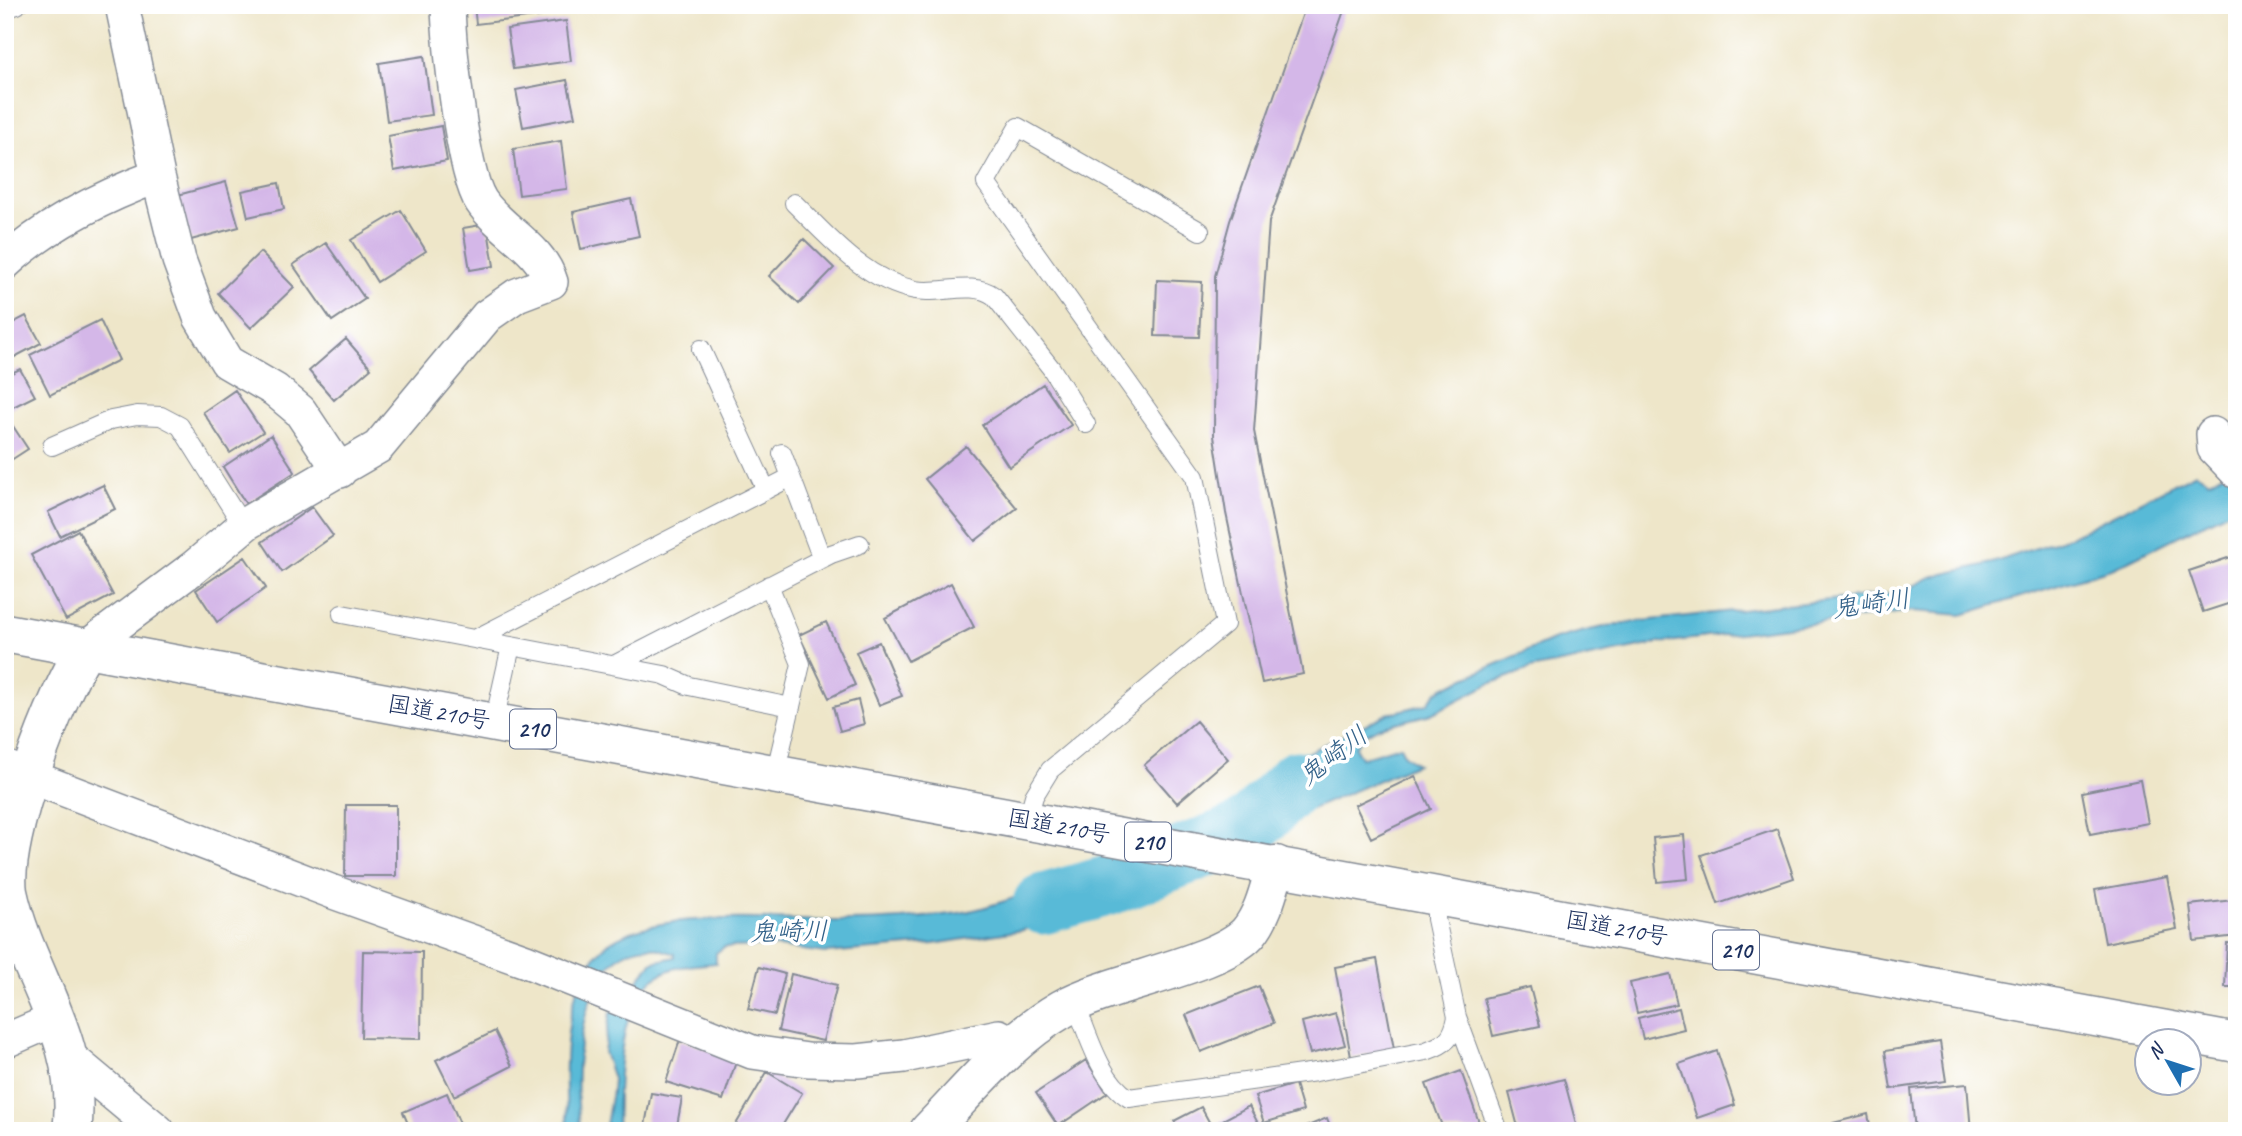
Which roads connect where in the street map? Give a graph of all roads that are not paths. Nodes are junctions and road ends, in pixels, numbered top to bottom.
1 (16, 5) edge
2 (122, 5) edge
3 (448, 5) edge
4 (5, 9) edge
5 (158, 176) junction
6 (794, 203) dead end
7 (1200, 231) dead end
8 (5, 263) edge
9 (701, 349) dead end
10 (1086, 424) dead end
11 (2214, 441) dead end
12 (52, 446) dead end
13 (782, 453) dead end
14 (340, 471) junction
15 (2237, 472) edge
16 (791, 477) junction
17 (766, 490) junction
18 (243, 526) junction
19 (860, 544) dead end
20 (822, 559) junction
21 (769, 585) junction
22 (342, 614) dead end
23 (5, 633) edge
24 (475, 639) junction
25 (511, 646) junction
26 (87, 647) junction
27 (614, 665) junction
28 (791, 707) junction
29 (494, 722) junction
30 (17, 771) edge
31 (775, 774) junction
32 (1044, 824) junction
33 (6, 864) edge
34 (1276, 865) junction
35 (1436, 895) junction
36 (1075, 1003) junction
37 (1457, 1017) junction
38 (56, 1019) junction
39 (5, 1041) edge
40 (2237, 1043) edge
41 (1013, 1046) junction
42 (68, 1056) junction
43 (72, 1131) edge
44 (158, 1131) edge
45 (929, 1131) edge
46 (1499, 1131) edge

1 - 4 lane
2 - 5 street
3 - 14 street
5 - 8 street
5 - 14 street
6 - 10 lane
7 - 32 lane
9 - 17 lane
11 - 15 street
12 - 18 lane
13 - 16 lane
14 - 18 street
16 - 17 lane
16 - 20 lane
17 - 24 lane
18 - 26 street
19 - 20 lane
20 - 21 lane
21 - 27 lane
21 - 28 lane
22 - 24 lane
23 - 26 main road, 国道210号 / 210
24 - 25 lane
25 - 27 lane
25 - 29 lane
26 - 29 main road, 国道210号 / 210
26 - 30 main road
27 - 28 lane
28 - 31 lane
29 - 31 main road, 国道210号 / 210
30 - 33 main road
30 - 41 street
31 - 32 main road, 国道210号 / 210
32 - 34 main road, 国道210号 / 210
33 - 38 main road
34 - 35 main road, 国道210号 / 210
34 - 36 main road
35 - 37 lane
35 - 40 main road, 国道210号 / 210
36 - 37 lane
36 - 41 main road
37 - 46 lane
38 - 39 street
38 - 42 main road
41 - 45 main road
42 - 43 main road
42 - 44 street

